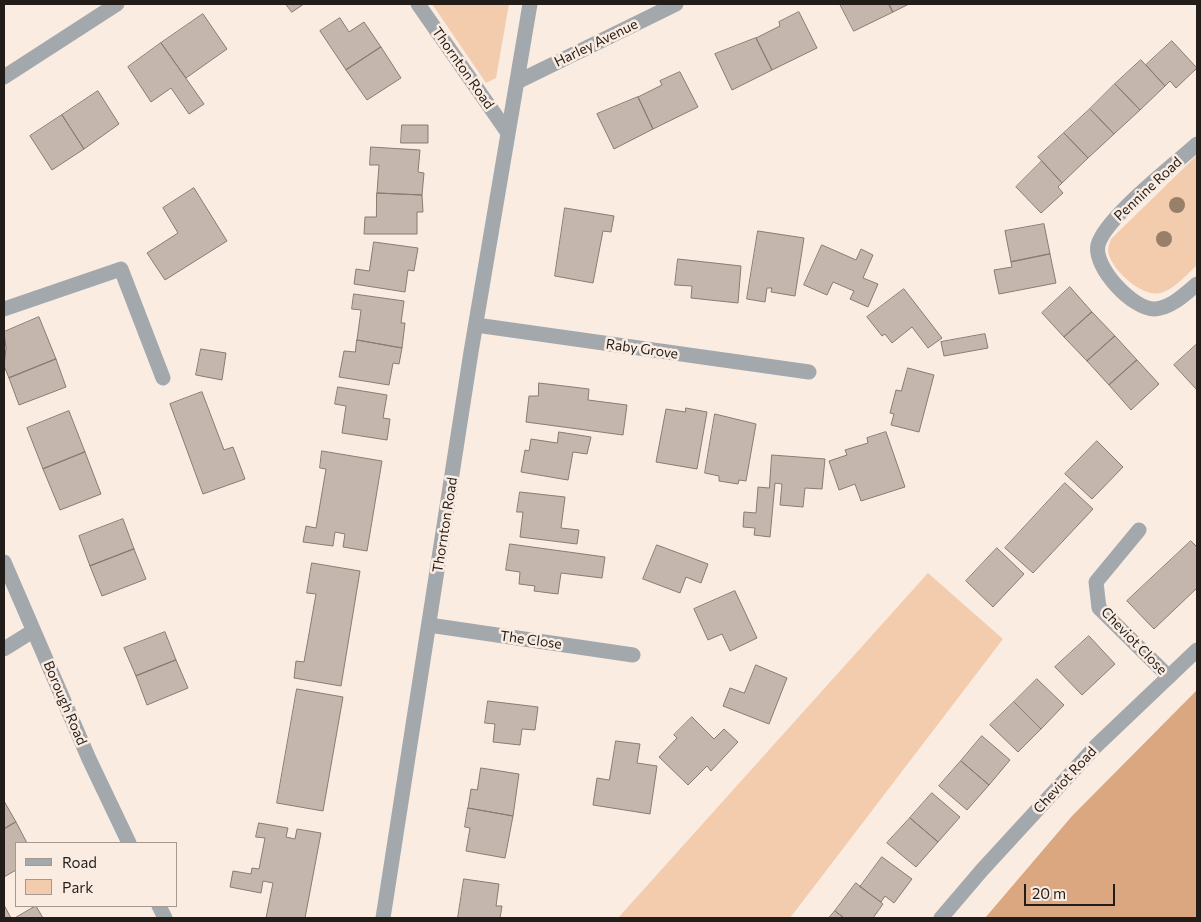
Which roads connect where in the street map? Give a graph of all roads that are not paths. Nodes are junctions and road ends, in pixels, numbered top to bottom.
1 (117, 4) edge
2 (418, 4) edge
3 (530, 4) edge
4 (676, 4) edge
5 (4, 78) edge
6 (516, 82) junction
7 (508, 133) junction
8 (1197, 144) edge
9 (1197, 284) edge
10 (4, 310) edge
11 (476, 325) junction
12 (809, 372) dead end
13 (163, 378) dead end
14 (1139, 530) dead end
15 (4, 562) edge
16 (429, 625) junction
17 (34, 631) junction
18 (4, 649) edge
19 (1197, 650) edge
20 (633, 655) dead end
21 (1169, 677) junction
22 (129, 842) edge
23 (383, 918) edge
24 (941, 918) edge

1 - 5 street
2 - 7 street, Thornton Road
3 - 6 street, Thornton Road
4 - 6 street, Harley Avenue
6 - 7 street, Thornton Road
7 - 11 street, Thornton Road
8 - 9 street, Pennine Road
10 - 13 street
11 - 12 street, Raby Grove
11 - 16 street, Thornton Road
14 - 21 street, Cheviot Close
15 - 17 street, Borough Road
16 - 20 street, The Close
16 - 23 street, Thornton Road
17 - 18 street
17 - 22 street, Borough Road
19 - 21 street, Cheviot Road
21 - 24 street, Cheviot Road

